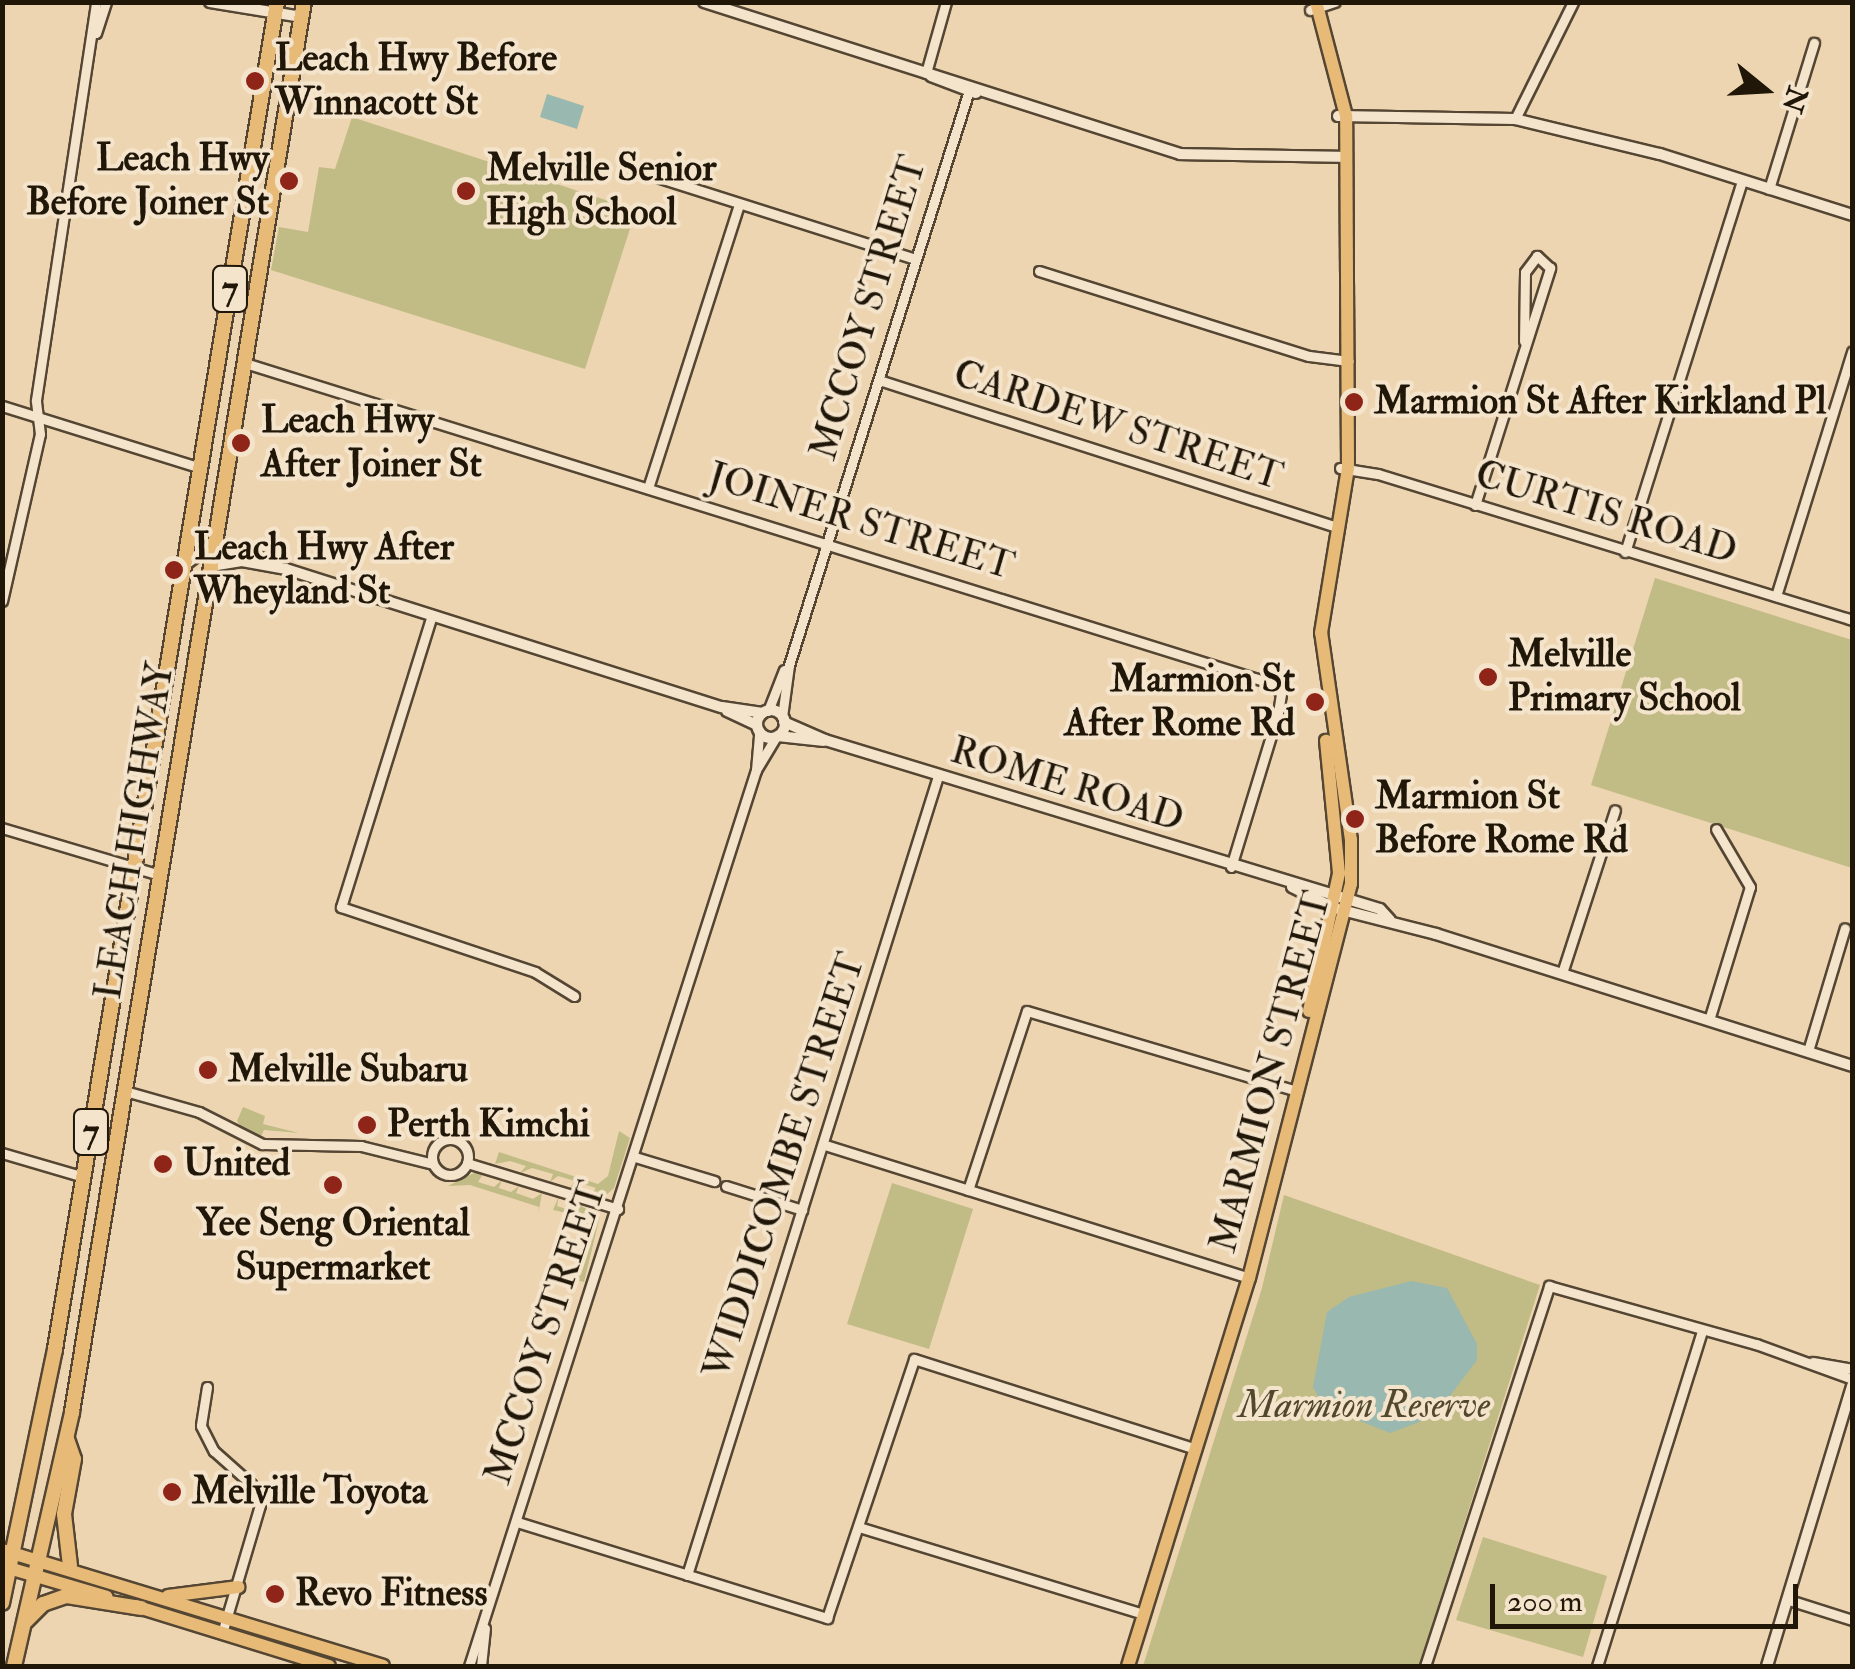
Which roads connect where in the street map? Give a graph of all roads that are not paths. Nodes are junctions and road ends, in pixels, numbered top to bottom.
1 (96, 2) edge
2 (106, 2) edge
3 (210, 2) edge
4 (704, 2) edge
5 (946, 2) edge
6 (1335, 2) edge
7 (1573, 2) edge
8 (1313, 6) edge
9 (276, 8) edge
10 (303, 10) edge
11 (96, 34) junction
12 (1814, 43) dead end
13 (926, 73) junction
14 (970, 87) junction
15 (1342, 116) junction
16 (1516, 119) junction
17 (1344, 157) junction
18 (660, 178) dead end
19 (1742, 181) junction
20 (1769, 189) junction
21 (738, 204) junction
22 (1852, 215) edge
23 (915, 259) junction
24 (1038, 272) dead end
25 (1524, 341) junction
26 (1852, 352) edge
27 (1345, 361) junction
28 (245, 363) junction
29 (880, 380) junction
30 (2, 406) edge
31 (40, 418) junction
32 (201, 468) junction
33 (1344, 468) junction
34 (648, 488) junction
35 (1475, 505) junction
36 (1334, 527) junction
37 (215, 542) junction
38 (826, 542) junction
39 (1625, 552) junction
40 (184, 566) junction
41 (211, 566) junction
42 (286, 569) junction
43 (1776, 596) junction
44 (2, 601) edge
45 (432, 616) junction
46 (1852, 620) edge
47 (789, 665) junction
48 (722, 707) junction
49 (766, 712) junction
50 (783, 720) junction
51 (758, 729) junction
52 (777, 737) junction
53 (825, 740) junction
54 (756, 770) junction
55 (938, 776) junction
56 (1615, 810) dead end
57 (2, 828) edge
58 (1716, 829) dead end
59 (1231, 868) junction
60 (134, 870) junction
61 (160, 875) junction
62 (1341, 904) junction
63 (1846, 928) dead end
64 (1562, 973) junction
65 (574, 996) dead end
66 (1709, 1020) junction
67 (1808, 1052) junction
68 (1852, 1066) edge
69 (1290, 1088) junction
70 (125, 1090) junction
71 (825, 1145) junction
72 (2, 1153) edge
73 (634, 1157) junction
74 (467, 1162) junction
75 (433, 1164) junction
76 (84, 1178) junction
77 (714, 1182) dead end
78 (726, 1186) dead end
79 (968, 1190) junction
80 (618, 1209) junction
81 (802, 1210) junction
82 (67, 1274) junction
83 (1245, 1277) junction
84 (94, 1279) junction
85 (1702, 1330) junction
86 (1812, 1362) junction
87 (1852, 1369) edge
88 (1852, 1382) edge
89 (207, 1387) dead end
90 (67, 1437) junction
91 (1192, 1448) junction
92 (517, 1522) junction
93 (21, 1524) junction
94 (860, 1527) junction
95 (2, 1529) edge
96 (9, 1550) edge
97 (41, 1558) junction
98 (70, 1566) junction
99 (7, 1568) edge
100 (687, 1574) junction
101 (37, 1576) junction
102 (238, 1587) junction
103 (166, 1596) junction
104 (1788, 1600) junction
105 (2, 1602) edge
106 (140, 1608) junction
107 (1140, 1613) junction
108 (228, 1616) junction
109 (1852, 1620) edge
110 (26, 1621) junction
111 (485, 1628) junction
112 (222, 1633) junction
113 (14, 1666) edge
114 (328, 1666) edge
115 (383, 1666) edge
116 (469, 1666) edge
117 (481, 1666) edge
118 (1119, 1666) edge
119 (1128, 1666) edge
120 (1425, 1666) edge
121 (1597, 1666) edge
122 (1767, 1666) edge

1 - 11 street
2 - 11 street
3 - 9 street
4 - 13 street
5 - 13 street
6 - 8 street
7 - 16 street
8 - 15 main road, MARMION STREET
9 - 10 street
9 - 32 highway, LEACH HIGHWAY / 7
10 - 28 highway, LEACH HIGHWAY / 7
11 - 31 street
12 - 20 street
13 - 14 street
14 - 17 street
14 - 23 street, MCCOY STREET
15 - 16 street
15 - 17 main road, MARMION STREET
16 - 19 street
17 - 27 main road, MARMION STREET
18 - 21 street
19 - 20 street
19 - 39 street
20 - 22 street
21 - 23 street
21 - 34 street
23 - 29 street, MCCOY STREET
24 - 27 street
25 - 25 street
25 - 35 street
26 - 43 street
27 - 33 main road, MARMION STREET
28 - 34 street, JOINER STREET
28 - 37 highway, LEACH HIGHWAY / 7
29 - 36 street, CARDEW STREET
29 - 38 street, MCCOY STREET
30 - 31 street
31 - 32 street
31 - 44 street
32 - 40 highway, LEACH HIGHWAY / 7
33 - 35 street, CURTIS ROAD
33 - 36 main road, MARMION STREET
34 - 38 street, JOINER STREET
35 - 39 street, CURTIS ROAD
36 - 62 main road, MARMION STREET
37 - 40 street
37 - 41 highway, LEACH HIGHWAY / 7
37 - 42 street
38 - 47 street, MCCOY STREET
38 - 59 street, JOINER STREET
39 - 43 street, CURTIS ROAD
40 - 60 highway, LEACH HIGHWAY / 7
41 - 42 street
41 - 61 highway, LEACH HIGHWAY / 7
42 - 45 street
43 - 46 street, CURTIS ROAD
45 - 48 street
45 - 65 street
47 - 49 street, MCCOY STREET
47 - 50 street, MCCOY STREET
48 - 49 street
48 - 51 street
49 - 50 street, ROME ROAD
49 - 51 street
50 - 52 street
50 - 53 street, ROME ROAD
51 - 52 street, ROME ROAD
51 - 54 street, MCCOY STREET
52 - 53 street, ROME ROAD
52 - 54 street, MCCOY STREET
53 - 55 street, ROME ROAD
54 - 73 street, MCCOY STREET
55 - 59 street, ROME ROAD
55 - 71 street, WIDDICOMBE STREET
56 - 64 street
57 - 60 street
58 - 66 street
59 - 62 street, ROME ROAD
60 - 61 street
60 - 76 highway, LEACH HIGHWAY / 7
61 - 70 highway, LEACH HIGHWAY / 7
62 - 64 street, ROME ROAD
62 - 69 main road, MARMION STREET
63 - 67 street
64 - 66 street, ROME ROAD
66 - 67 street, ROME ROAD
67 - 68 street, ROME ROAD
69 - 79 street
69 - 83 main road, MARMION STREET
70 - 75 street
70 - 84 highway, LEACH HIGHWAY / 7
71 - 79 street
71 - 81 street, WIDDICOMBE STREET
72 - 76 street
73 - 77 street
73 - 80 street, MCCOY STREET
74 - 75 street
74 - 75 street
74 - 80 street
76 - 82 highway, LEACH HIGHWAY / 7
78 - 81 street
79 - 83 street
80 - 92 street, MCCOY STREET
81 - 100 street, WIDDICOMBE STREET
82 - 84 highway
82 - 93 highway, LEACH HIGHWAY / 7
83 - 91 main road, MARMION STREET
84 - 90 highway, LEACH HIGHWAY / 7
85 - 86 street
85 - 120 street
85 - 121 street
86 - 87 street
86 - 88 street
88 - 104 street
89 - 102 street
90 - 97 highway, LEACH HIGHWAY / 7
90 - 98 highway
91 - 94 street
91 - 107 main road, MARMION STREET
92 - 100 street
92 - 111 street, MCCOY STREET
93 - 95 highway
93 - 96 highway, LEACH HIGHWAY / 7
94 - 100 street
94 - 107 street
96 - 97 main road
96 - 99 highway, LEACH HIGHWAY / 7
97 - 98 main road
97 - 101 highway, LEACH HIGHWAY / 7
98 - 103 main road
99 - 101 main road
99 - 105 highway, LEACH HIGHWAY / 7
101 - 106 main road
101 - 110 highway, LEACH HIGHWAY / 7
102 - 103 main road
102 - 108 street
103 - 108 main road
104 - 109 street
104 - 122 street
106 - 110 highway
106 - 112 main road
107 - 118 main road, MARMION STREET
107 - 119 main road, MARMION STREET
108 - 112 street
108 - 115 main road
110 - 113 highway, LEACH HIGHWAY / 7
111 - 116 street, MCCOY STREET
111 - 117 street, MCCOY STREET
112 - 114 main road

